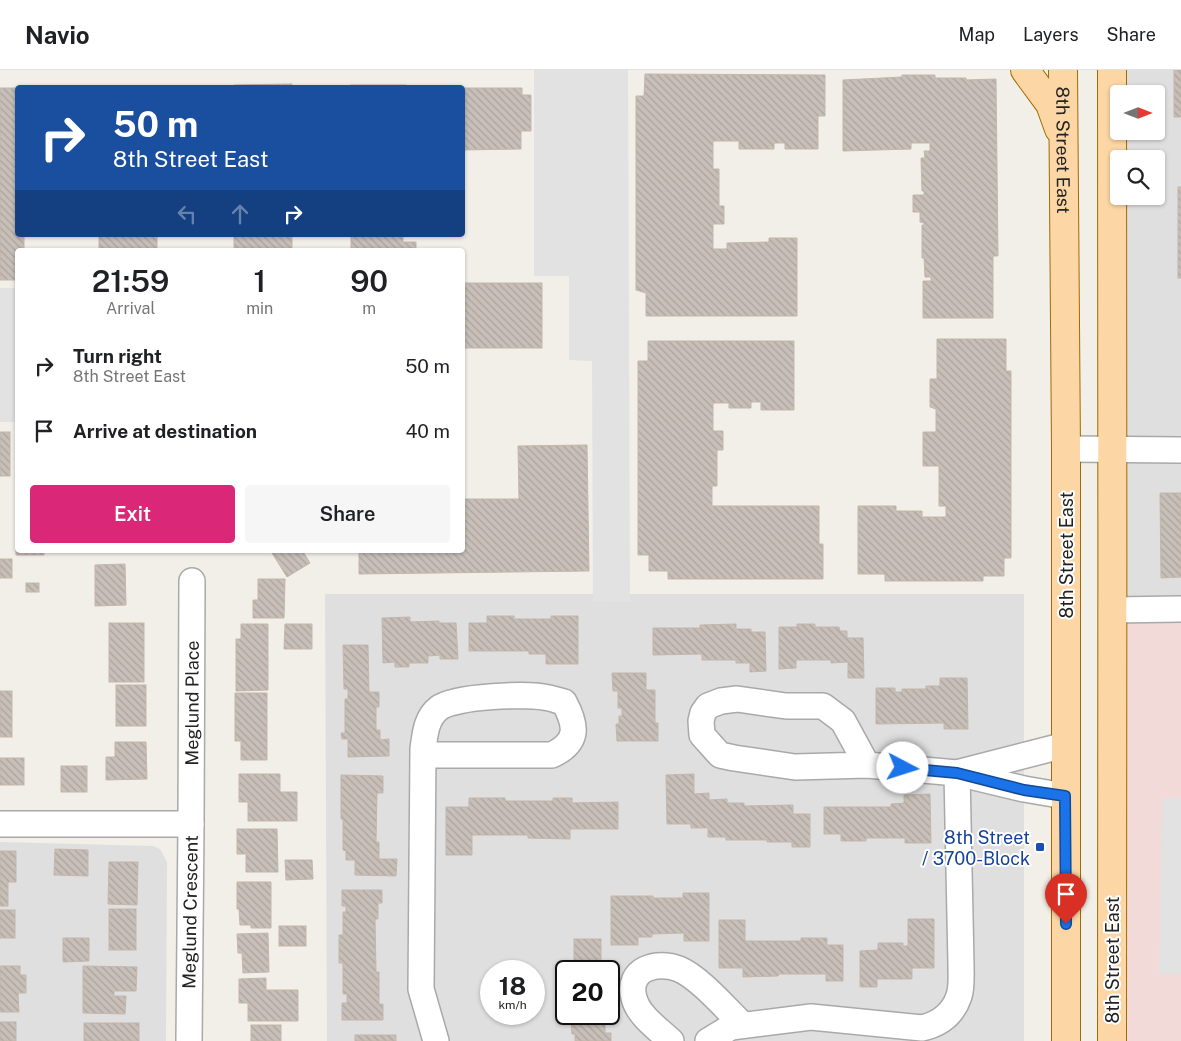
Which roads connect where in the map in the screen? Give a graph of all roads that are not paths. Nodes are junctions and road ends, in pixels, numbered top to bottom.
1 (1025, 70) edge
2 (1063, 70) edge
3 (1112, 70) edge
4 (1063, 143) junction
5 (1066, 449) junction
6 (1114, 450) junction
7 (1181, 450) edge
8 (192, 581) dead end
9 (1112, 610) junction
10 (1181, 610) edge
11 (1065, 745) junction
12 (424, 756) junction
13 (866, 765) junction
14 (957, 773) junction
15 (1065, 796) junction
16 (0, 824) edge
17 (191, 824) junction
18 (742, 1025) junction
19 (189, 1041) edge
20 (436, 1041) edge
21 (671, 1041) edge
22 (708, 1041) edge
23 (1066, 1041) edge
24 (1112, 1041) edge

1 - 4 main road
2 - 4 main road, 8th Street East
3 - 6 main road, 8th Street East
4 - 5 main road, 8th Street East
5 - 6 street
5 - 11 main road, 8th Street East
6 - 7 street
6 - 9 main road, 8th Street East
8 - 17 street, Meglund Place
9 - 10 street
9 - 24 main road, 8th Street East
11 - 14 street
11 - 15 main road, 8th Street East
12 - 12 street
12 - 20 street
13 - 13 street
13 - 14 street
14 - 15 street
14 - 18 street
15 - 23 main road, 8th Street East
16 - 17 street, Meglund Crescent
17 - 19 street, Meglund Crescent
18 - 21 street
18 - 22 street

